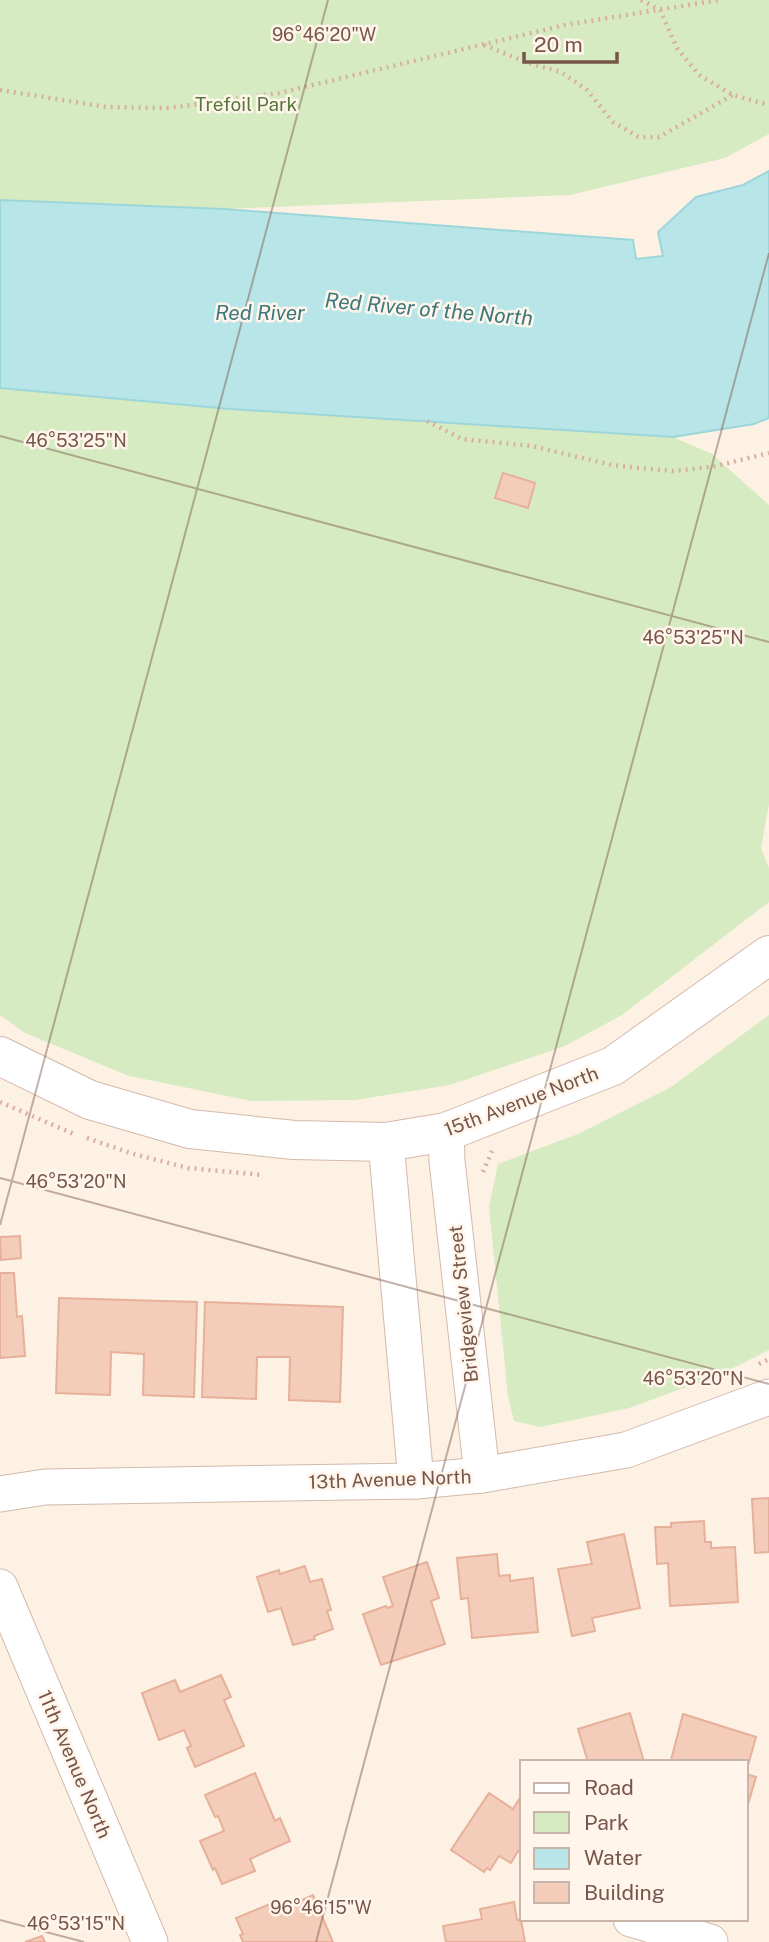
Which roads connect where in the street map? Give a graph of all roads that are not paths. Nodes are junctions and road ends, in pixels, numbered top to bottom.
1 (769, 955) edge
2 (0, 1056) edge
3 (446, 1132) junction
4 (386, 1142) junction
5 (763, 1381) edge
6 (482, 1475) junction
7 (416, 1481) junction
8 (0, 1494) edge
9 (0, 1587) edge
10 (638, 1921) edge
11 (150, 1942) edge
12 (710, 1942) edge

1 - 3 main road, 15th Avenue North
2 - 4 main road, 15th Avenue North
3 - 4 main road, 15th Avenue North
3 - 6 street, Bridgeview Street
4 - 7 street
5 - 6 street, 13th Avenue North
6 - 7 street, 13th Avenue North
7 - 8 street, 13th Avenue North
9 - 11 street, 11th Avenue North
10 - 12 street

